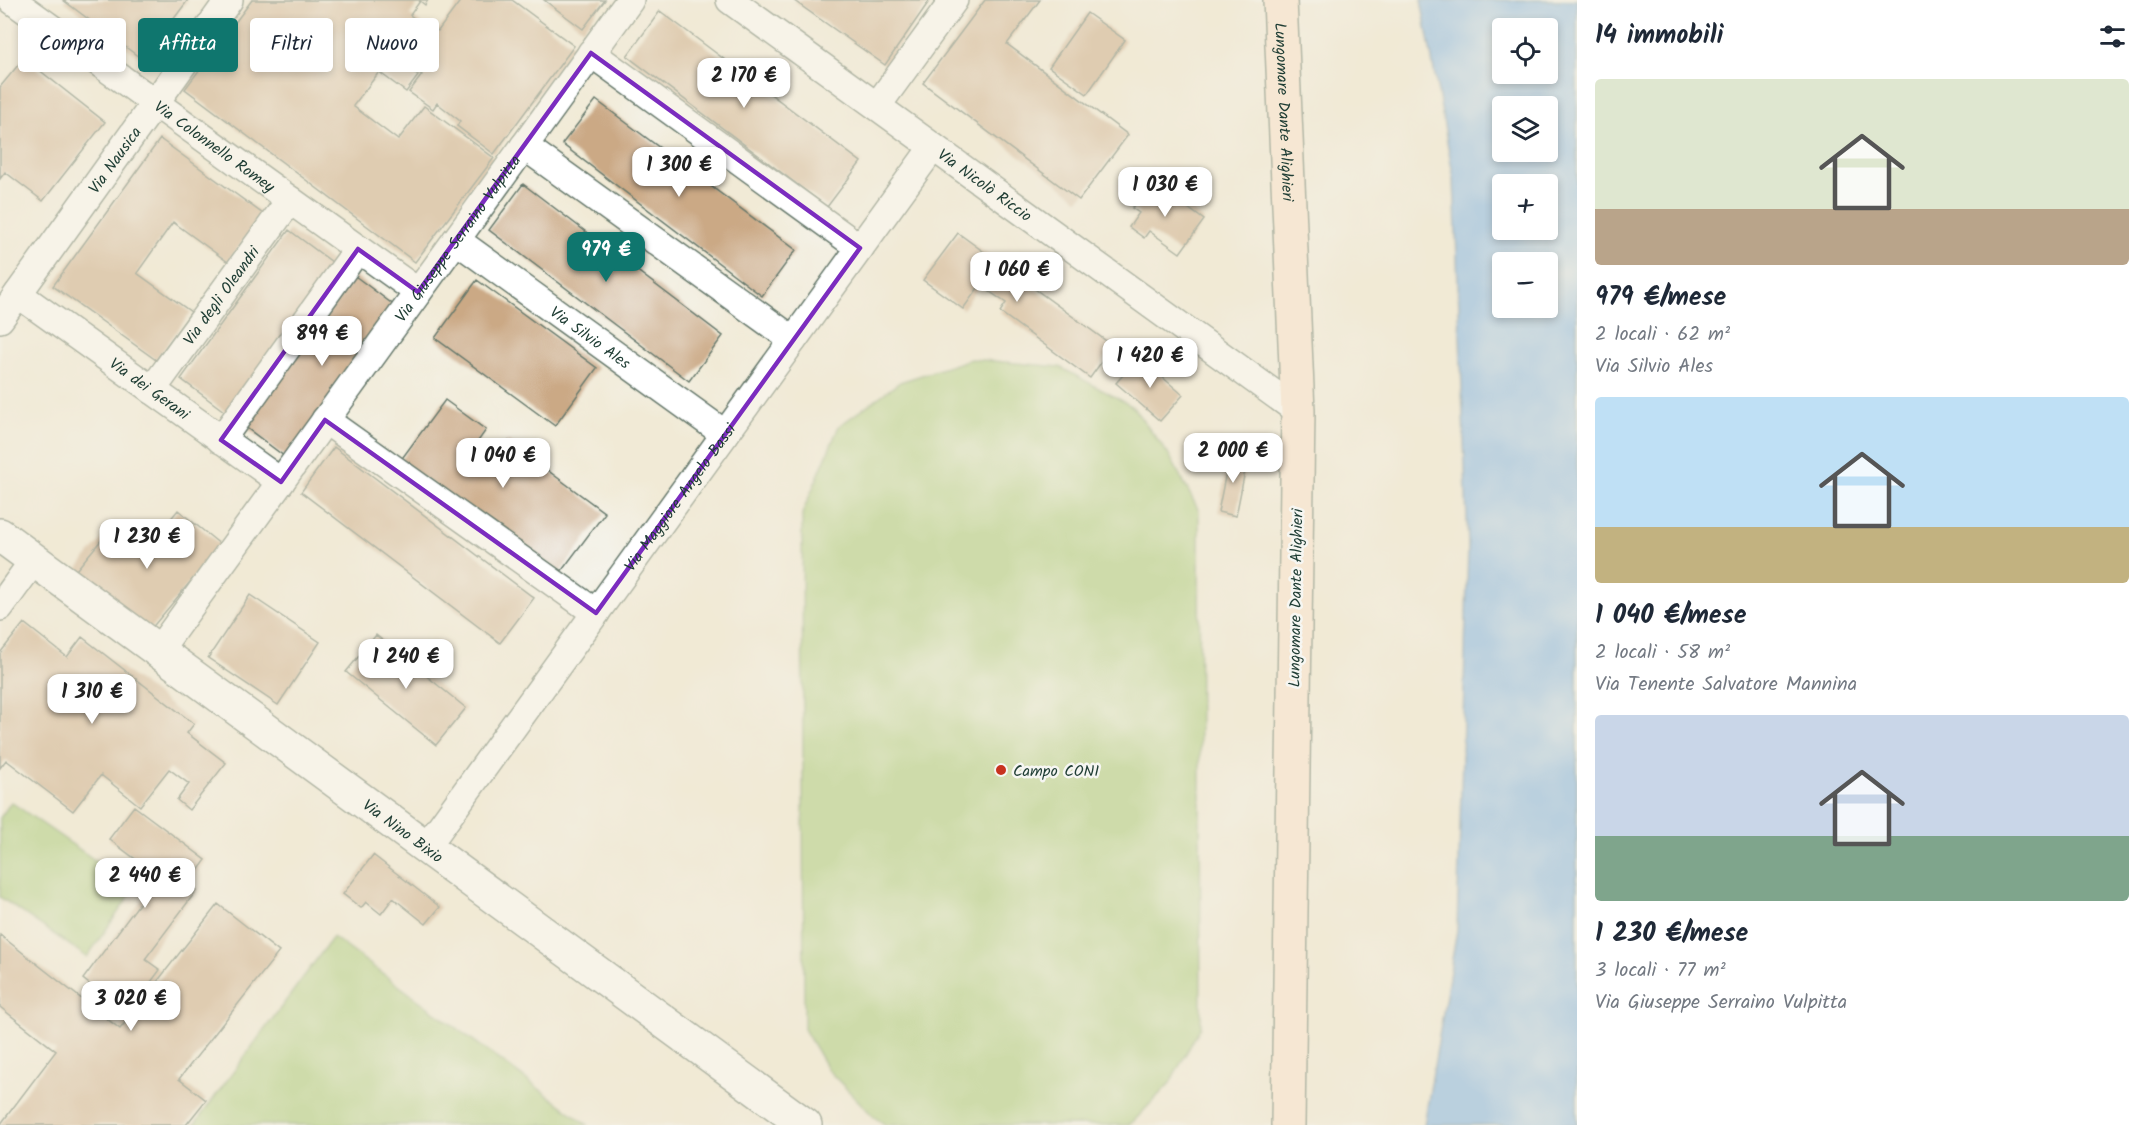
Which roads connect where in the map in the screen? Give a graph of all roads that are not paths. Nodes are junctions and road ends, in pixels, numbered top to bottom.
1 (12, 0) edge
2 (229, 0) edge
3 (630, 0) edge
4 (730, 0) edge
5 (954, 0) edge
6 (1280, 0) edge
7 (591, 53) junction
8 (155, 103) junction
9 (877, 106) junction
10 (524, 146) junction
11 (933, 147) junction
12 (290, 200) junction
13 (456, 240) junction
14 (860, 248) junction
15 (358, 249) junction
16 (418, 292) junction
17 (18, 294) junction
18 (0, 319) edge
19 (793, 340) junction
20 (152, 390) junction
21 (1298, 411) junction
22 (325, 420) junction
23 (725, 434) junction
24 (221, 440) junction
25 (280, 482) junction
26 (0, 536) edge
27 (34, 560) junction
28 (0, 607) edge
29 (596, 613) junction
30 (158, 651) junction
31 (426, 848) junction
32 (805, 1125) edge
33 (1288, 1125) edge

1 - 8 street, Via Colonnello Romey
2 - 8 street, Via Nausica
3 - 7 street, Via Giuseppe Serraino Vulpitta
4 - 9 street, Via Nicolò Riccio
5 - 9 street
6 - 21 main road, Lungomare Dante Alighieri
7 - 10 street, Via Giuseppe Serraino Vulpitta
7 - 14 street
8 - 12 street, Via Colonnello Romey
8 - 17 street, Via Nausica
9 - 11 street, Via Nicolò Riccio
10 - 13 street, Via Giuseppe Serraino Vulpitta
10 - 19 street
11 - 14 street, Via Maggiore Angelo Bassi
11 - 21 street, Via Nicolò Riccio
12 - 15 street, Via Colonnello Romey
12 - 20 street, Via degli Oleandri
13 - 16 street, Via Giuseppe Serraino Vulpitta
13 - 23 street, Via Silvio Ales
14 - 19 street, Via Maggiore Angelo Bassi
15 - 16 street, Via Colonnello Romey
15 - 24 street
16 - 22 street, Via Giuseppe Serraino Vulpitta
17 - 18 street, Via Nausica
17 - 20 street, Via dei Gerani
19 - 23 street, Via Maggiore Angelo Bassi
20 - 24 street, Via dei Gerani
21 - 33 main road, Lungomare Dante Alighieri
22 - 25 street, Via Giuseppe Serraino Vulpitta
22 - 29 street
23 - 29 street, Via Maggiore Angelo Bassi
24 - 25 street, Via dei Gerani
25 - 30 street, Via Giuseppe Serraino Vulpitta
26 - 27 street, Via Nino Bixio
27 - 28 street
27 - 30 street, Via Nino Bixio
29 - 31 street, Via Maggiore Angelo Bassi
30 - 31 street, Via Nino Bixio
31 - 32 street, Via Nino Bixio

